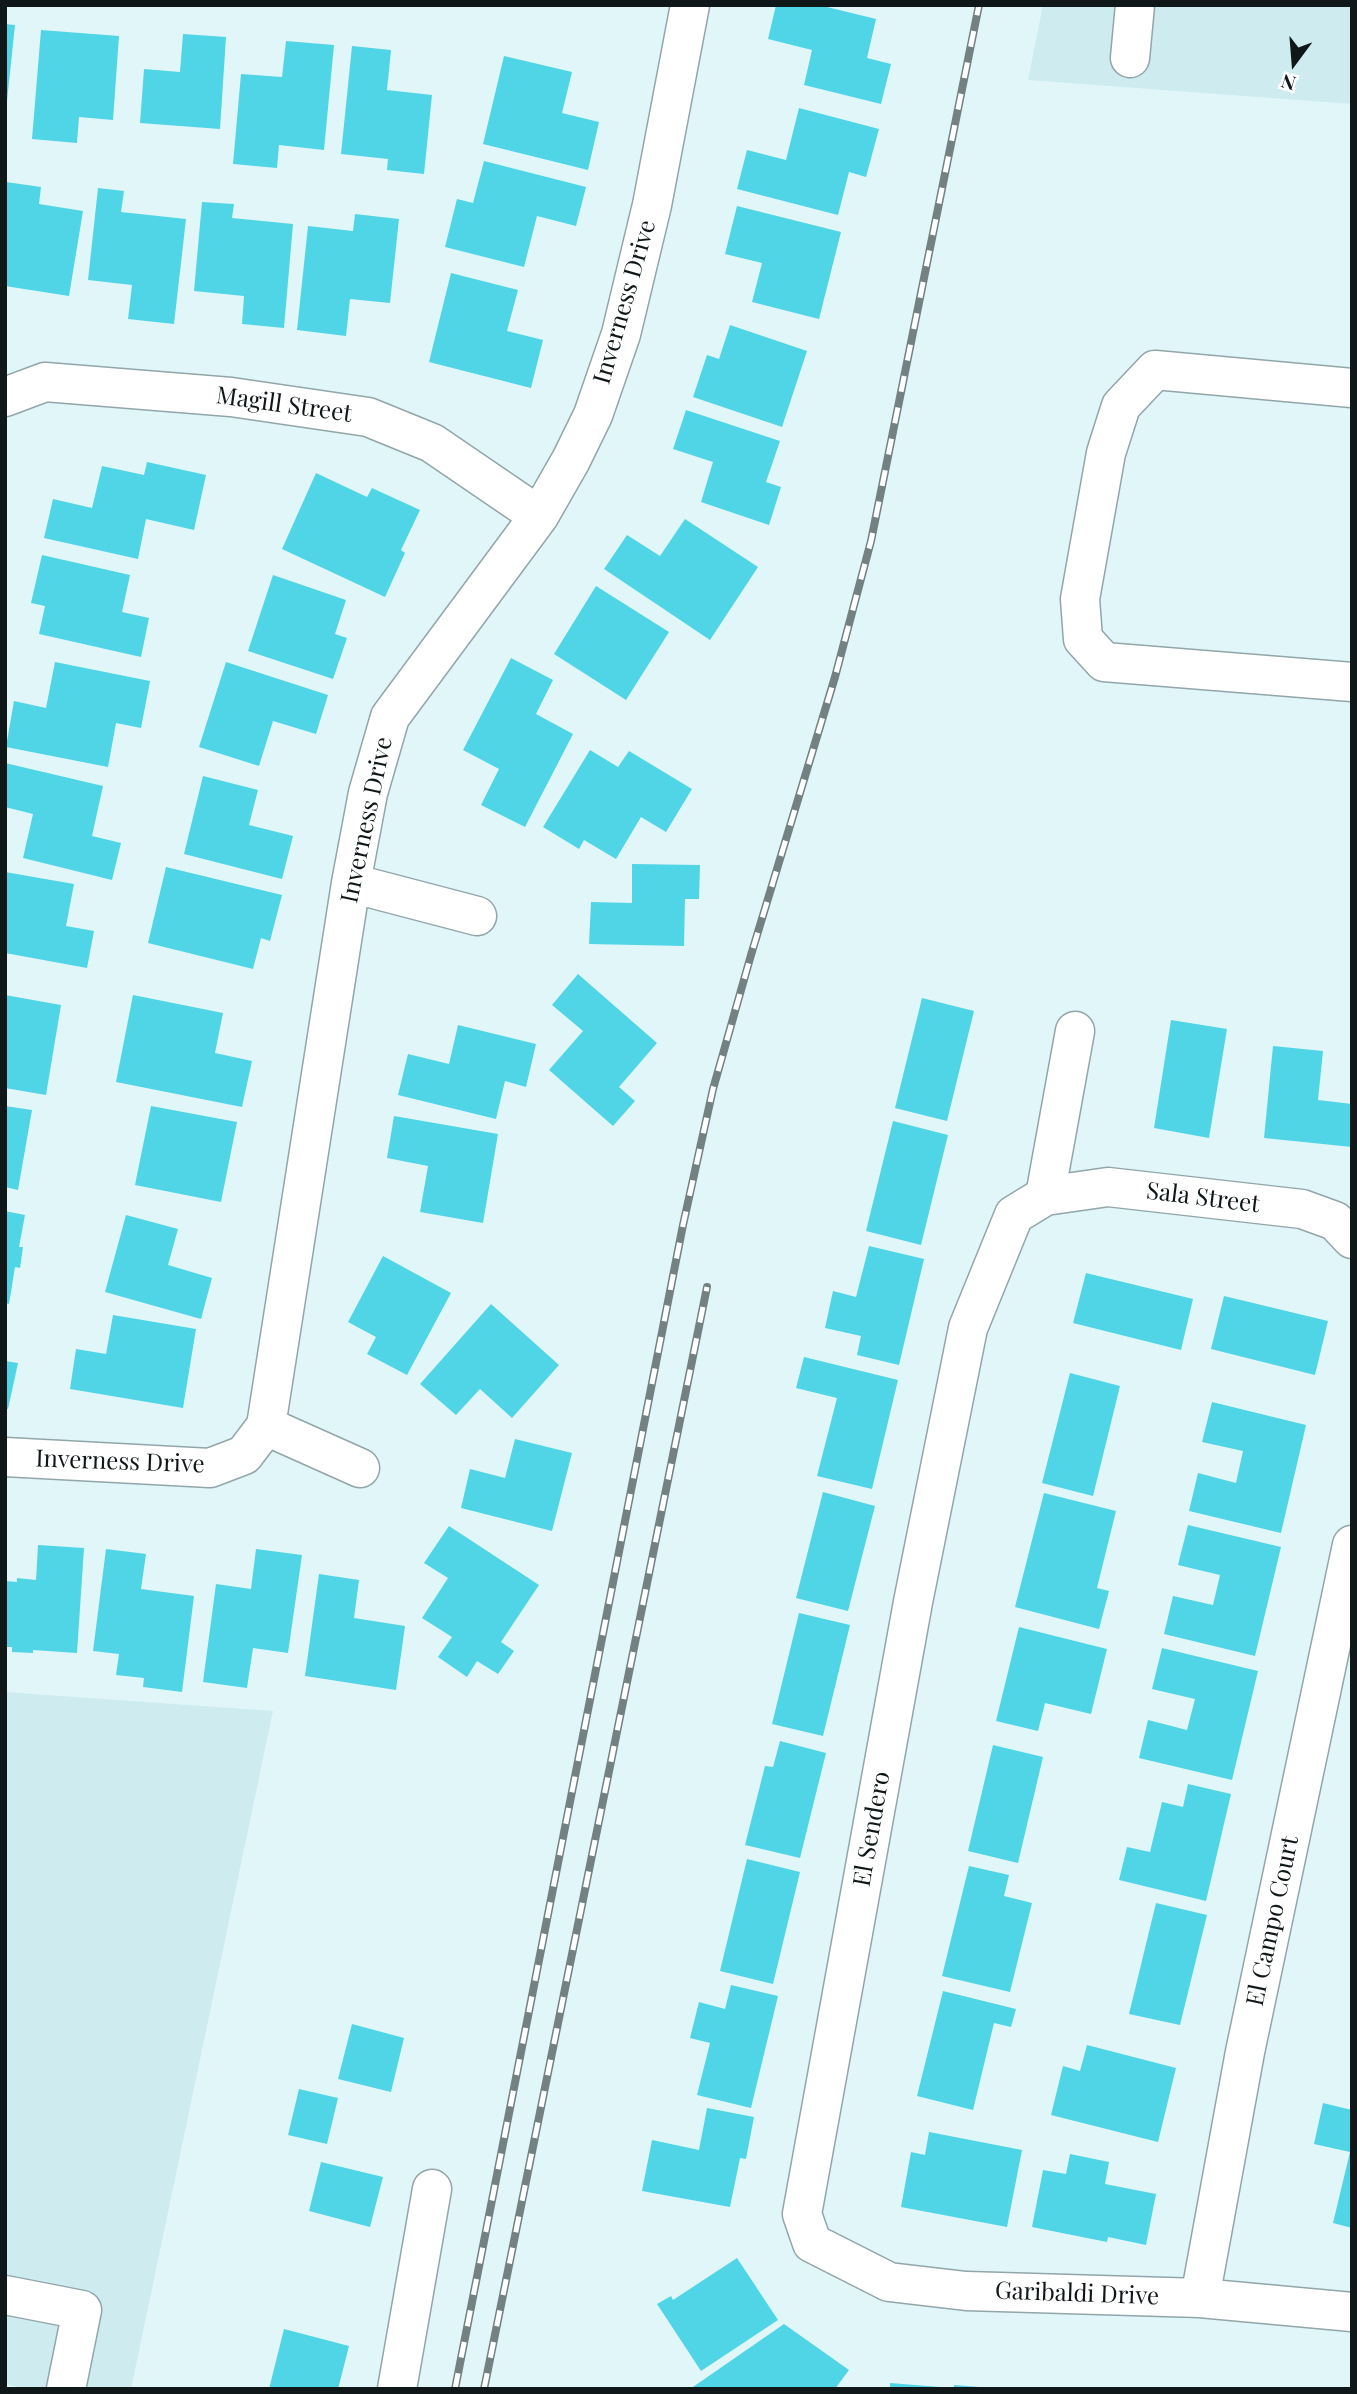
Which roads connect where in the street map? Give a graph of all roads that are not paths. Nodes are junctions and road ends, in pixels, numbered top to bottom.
1 (690, 5) edge
2 (1135, 5) edge
3 (1130, 58) dead end
4 (1352, 388) edge
5 (5, 397) edge
6 (539, 516) junction
7 (1352, 682) edge
8 (351, 883) junction
9 (477, 916) dead end
10 (1075, 1031) dead end
11 (1045, 1196) junction
12 (1352, 1239) edge
13 (951, 1414) joint
14 (266, 1426) junction
15 (5, 1457) edge
16 (360, 1468) dead end
17 (1352, 1545) edge
18 (432, 2189) dead end
19 (812, 2244) joint
20 (5, 2295) edge
21 (1200, 2298) junction
22 (1352, 2312) edge
23 (66, 2389) edge
24 (397, 2389) edge

1 - 6 street, Inverness Drive
2 - 3 street
4 - 7 street
5 - 6 street, Magill Street
6 - 8 street, Inverness Drive
8 - 9 street
8 - 14 street, Inverness Drive
10 - 11 street
11 - 12 street, Sala Street
11 - 13 street, Sala Street
13 - 19 street, El Sendero
14 - 15 street, Inverness Drive
14 - 16 street
17 - 21 street, El Campo Court
18 - 24 street
19 - 21 street, Garibaldi Drive
20 - 23 street
21 - 22 street, Garibaldi Drive

